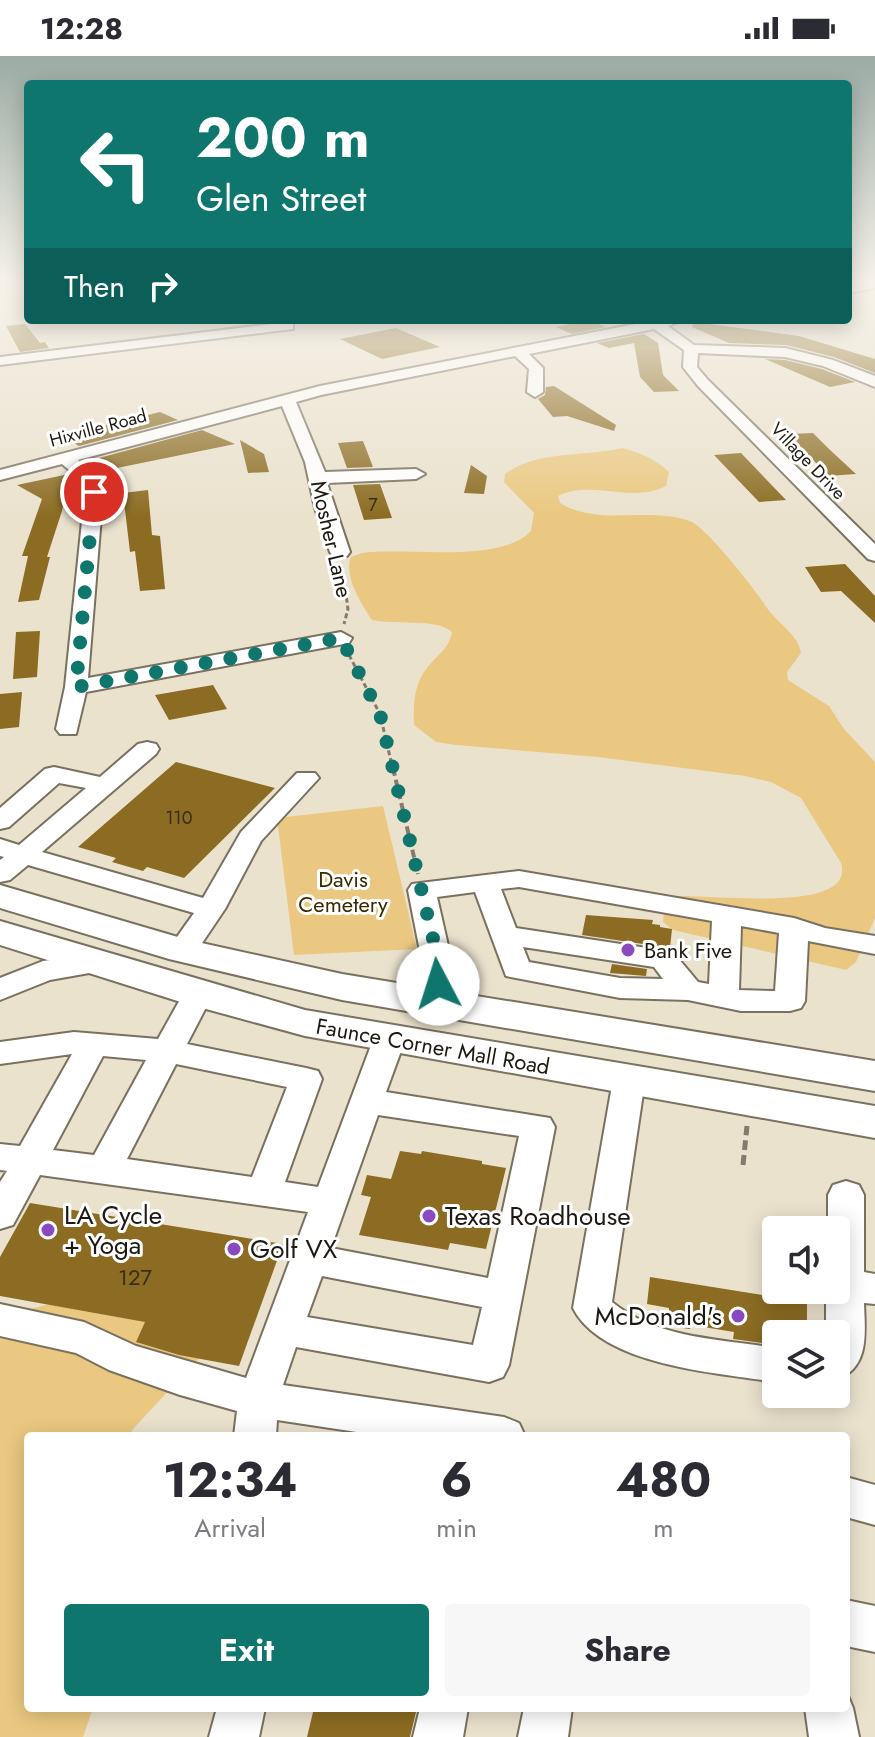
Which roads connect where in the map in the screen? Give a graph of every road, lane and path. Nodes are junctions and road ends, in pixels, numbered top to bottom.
1 (473, 359) edge
2 (527, 359) edge
3 (690, 359) edge
4 (822, 359) edge
5 (875, 382) edge
6 (535, 392) dead end
7 (287, 399) junction
8 (65, 458) junction
9 (416, 474) dead end
10 (0, 475) edge
11 (318, 478) junction
12 (340, 552) joint
13 (875, 555) edge
14 (341, 638) junction
15 (76, 687) junction
16 (68, 729) dead end
17 (147, 749) dead end
18 (306, 778) dead end
19 (104, 785) junction
20 (0, 821) edge
21 (12, 851) edge
22 (0, 874) edge
23 (485, 883) junction
24 (422, 890) junction
25 (0, 896) edge
26 (211, 909) junction
27 (727, 915) junction
28 (875, 925) edge
29 (794, 927) junction
30 (0, 933) edge
31 (875, 945) edge
32 (182, 951) junction
33 (96, 963) junction
34 (0, 990) edge
35 (198, 994) junction
36 (723, 997) junction
37 (431, 1003) junction
38 (389, 1040) junction
39 (93, 1045) junction
40 (165, 1051) junction
41 (2, 1057) edge
42 (875, 1076) edge
43 (629, 1080) junction
44 (365, 1101) junction
45 (875, 1122) edge
46 (747, 1126) dead end
47 (14, 1159) edge
48 (743, 1165) dead end
49 (104, 1169) junction
50 (264, 1192) junction
51 (846, 1195) dead end
52 (330, 1202) junction
53 (0, 1215) edge
54 (309, 1259) junction
55 (860, 1287) edge
56 (503, 1296) junction
57 (0, 1320) edge
58 (850, 1328) edge
59 (284, 1329) junction
60 (762, 1362) edge
61 (257, 1417) edge
62 (450, 1432) edge
63 (850, 1498) edge
64 (875, 1505) edge
65 (850, 1624) edge
66 (875, 1629) edge
67 (240, 1712) edge
68 (443, 1712) edge
69 (547, 1712) edge
70 (234, 1737) edge
71 (438, 1737) edge
72 (543, 1737) edge

1 - 7 street, Hixville Road
2 - 6 street
3 - 13 street, Village Drive
4 - 5 street
7 - 8 street, Hixville Road
7 - 11 street, Mosher Lane
8 - 10 street, Hixville Road
8 - 15 street
9 - 11 street
11 - 12 street, Mosher Lane
12 - 14 path, Mosher Lane
14 - 15 street
14 - 24 path
15 - 16 street
17 - 19 street
18 - 26 street
19 - 20 street
19 - 21 street
21 - 22 street
21 - 26 street
23 - 24 street
23 - 27 street
23 - 36 street
24 - 37 street
25 - 32 main road, Faunce Corner Mall Road
26 - 32 street
27 - 29 street
27 - 36 street
28 - 29 street
29 - 31 street
29 - 36 street
30 - 33 main road, Faunce Corner Mall Road
32 - 37 main road, Faunce Corner Mall Road
33 - 34 street
33 - 35 main road, Faunce Corner Mall Road
35 - 38 main road, Faunce Corner Mall Road
35 - 40 street
37 - 42 main road, Faunce Corner Mall Road
38 - 43 main road, Faunce Corner Mall Road
38 - 44 street
39 - 40 street
39 - 41 street
39 - 47 street
40 - 49 street
40 - 50 street
43 - 45 main road, Faunce Corner Mall Road
43 - 60 street
44 - 52 street
44 - 56 street
46 - 48 path
47 - 49 street
47 - 53 street
49 - 50 street
50 - 52 street
51 - 55 street
52 - 54 street
54 - 56 street
54 - 59 street
55 - 58 street
56 - 59 street
57 - 61 street
59 - 61 street
61 - 62 street
63 - 64 street
65 - 66 street
67 - 70 street
68 - 71 street
69 - 72 street

